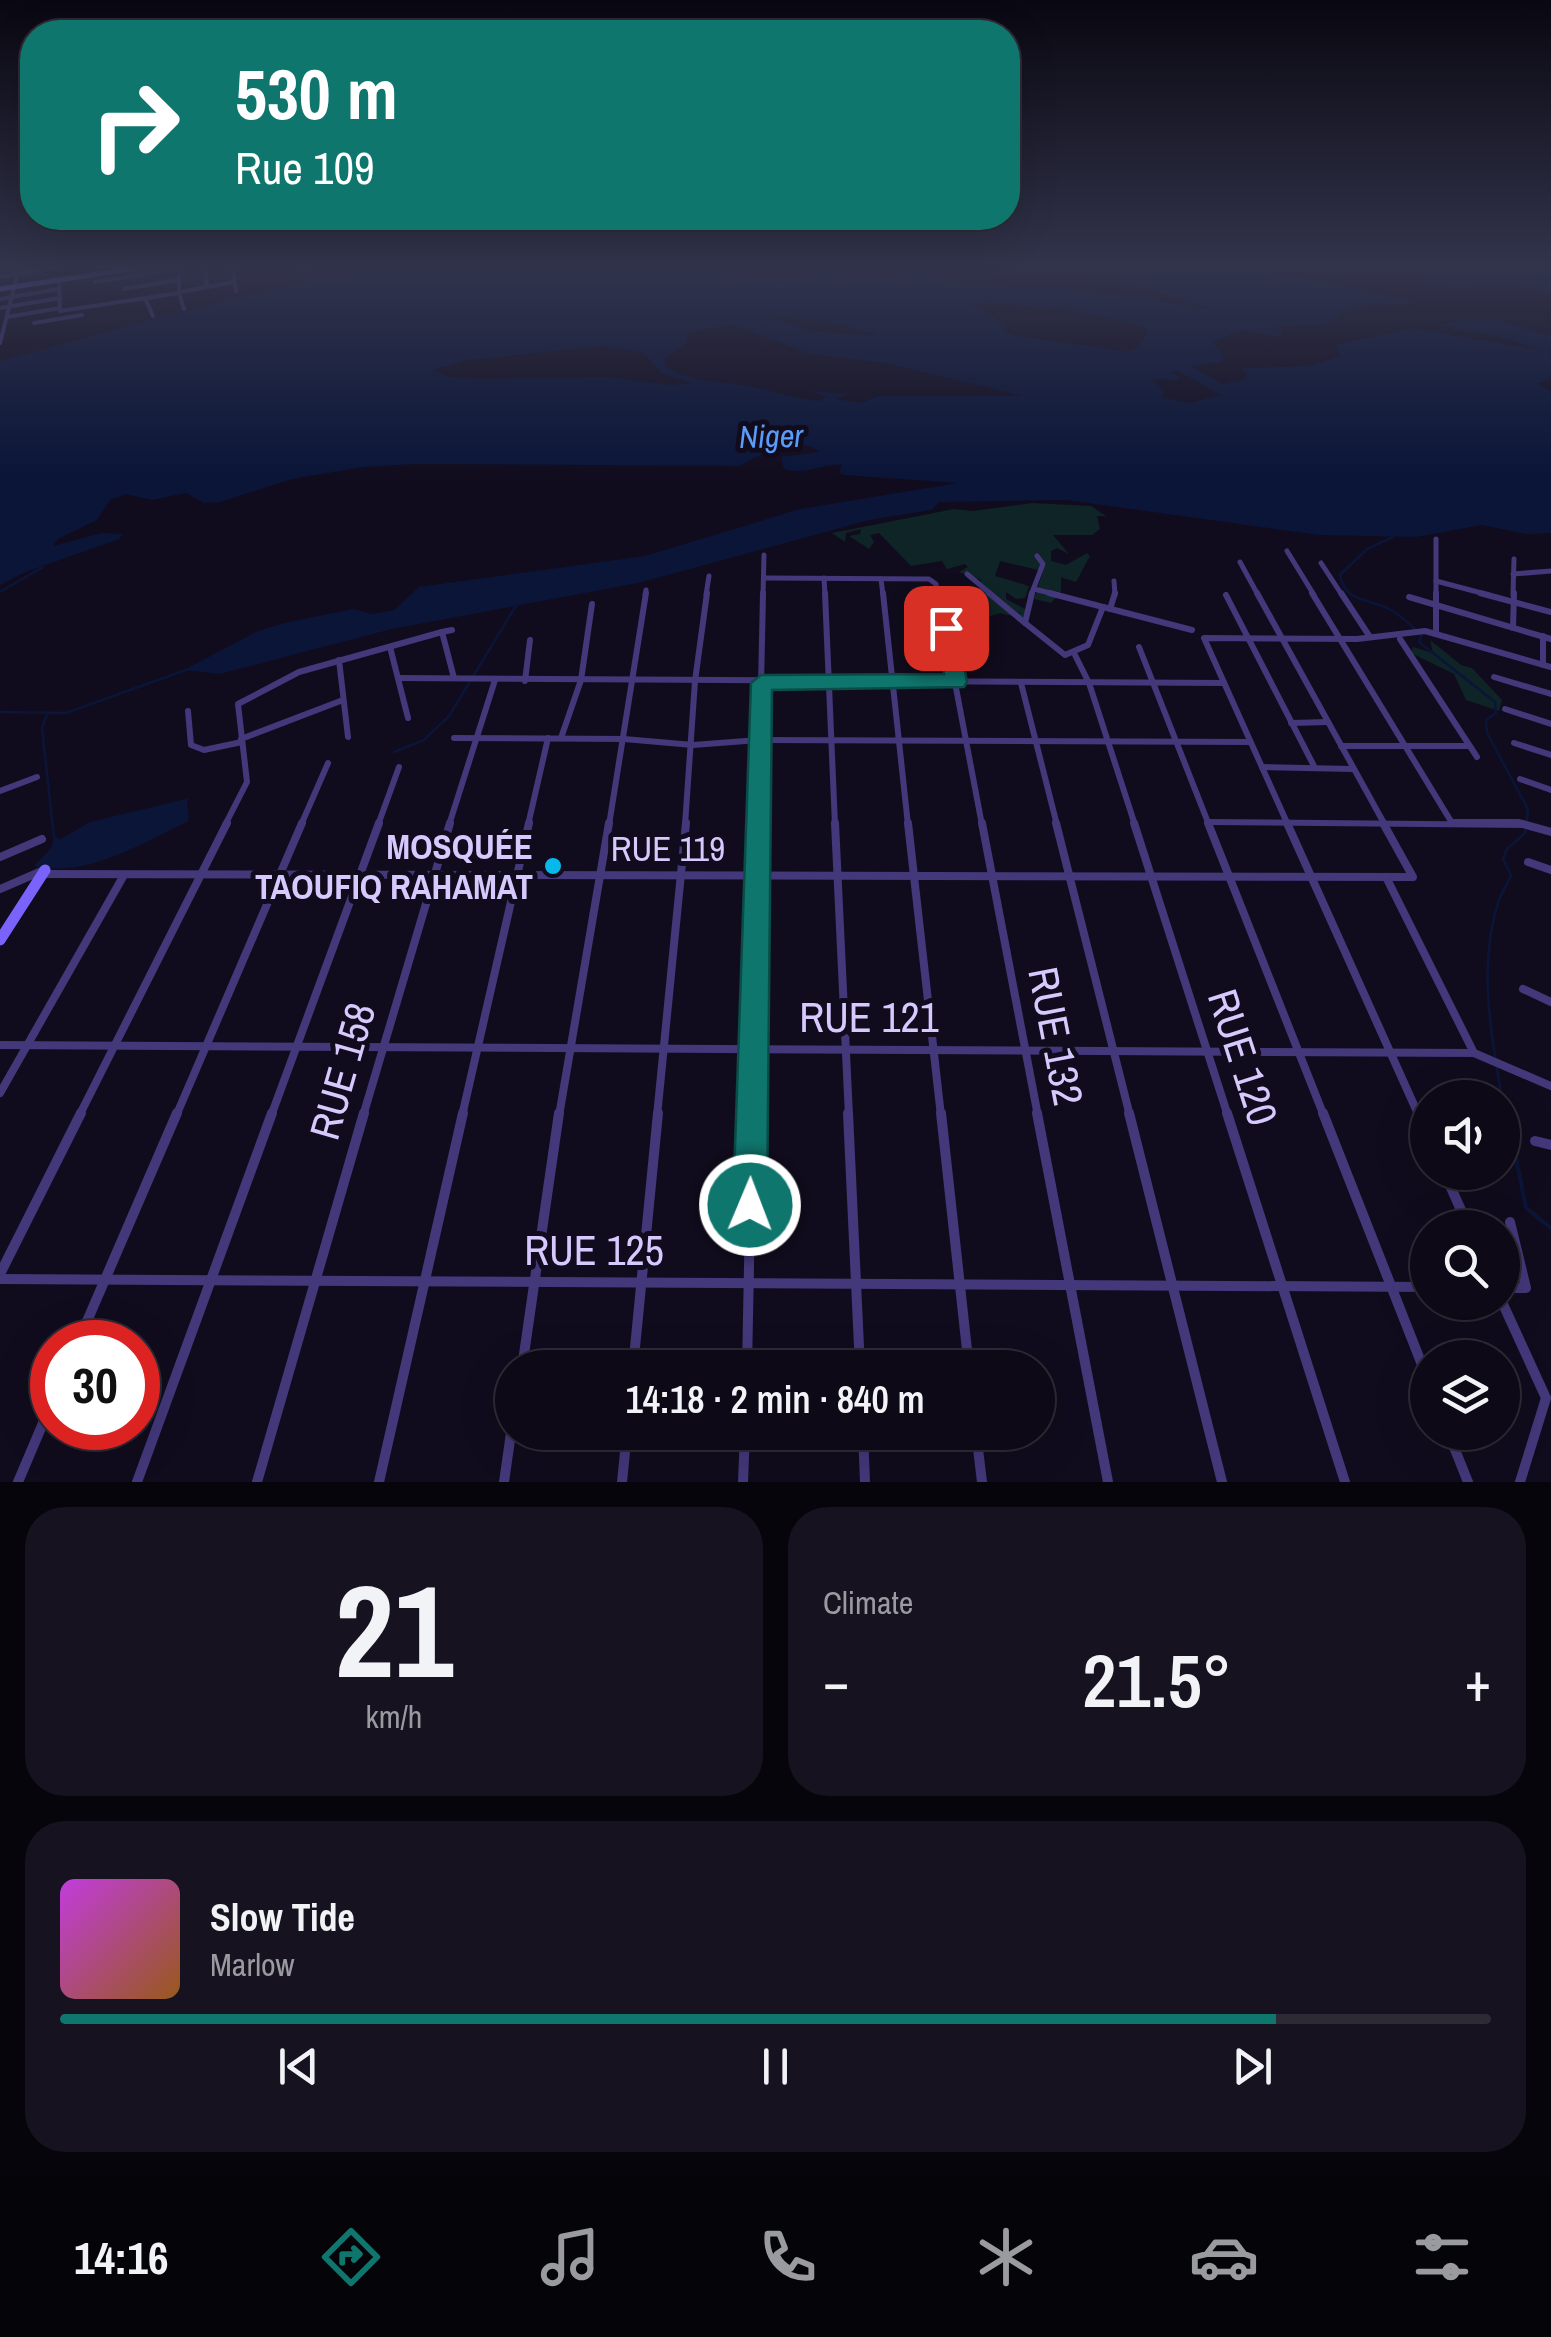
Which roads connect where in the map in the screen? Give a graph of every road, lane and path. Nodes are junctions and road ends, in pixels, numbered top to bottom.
1 (1436, 539) dead end
2 (1288, 552) dead end
3 (764, 555) dead end
4 (1037, 556) dead end
5 (1514, 559) dead end
6 (1240, 562) dead end
7 (1321, 563) dead end
8 (1551, 571) edge
9 (967, 574) dead end
10 (1514, 574) junction
11 (709, 576) dead end
12 (766, 578) junction
13 (824, 578) junction
14 (880, 579) junction
15 (1436, 580) junction
16 (1114, 582) dead end
17 (1034, 588) junction
18 (646, 590) dead end
19 (1226, 596) dead end
20 (1408, 597) dead end
21 (1513, 602) junction
22 (592, 604) dead end
23 (1436, 605) junction
24 (1107, 608) junction
25 (1551, 612) edge
26 (1025, 623) junction
27 (1513, 628) junction
28 (452, 630) dead end
29 (1192, 630) dead end
30 (442, 632) junction
31 (1436, 633) junction
32 (1547, 637) edge
33 (1248, 638) junction
34 (1282, 638) junction
35 (1341, 638) junction
36 (1370, 638) junction
37 (1399, 638) junction
38 (530, 640) dead end
39 (390, 647) junction
40 (1139, 647) dead end
41 (1074, 655) junction
42 (338, 660) junction
43 (1547, 666) edge
44 (1494, 677) dead end
45 (398, 678) junction
46 (454, 678) junction
47 (492, 679) junction
48 (581, 680) junction
49 (632, 680) junction
50 (525, 681) junction
51 (695, 681) junction
52 (893, 682) junction
53 (956, 682) junction
54 (761, 683) junction
55 (830, 683) junction
56 (1021, 683) junction
57 (1153, 683) junction
58 (1224, 683) junction
59 (1089, 684) junction
60 (1551, 694) edge
61 (342, 700) junction
62 (1505, 710) dead end
63 (188, 711) dead end
64 (408, 718) dead end
65 (1328, 722) junction
66 (1291, 723) junction
67 (1551, 724) edge
68 (348, 737) dead end
69 (454, 738) dead end
70 (477, 738) junction
71 (548, 738) junction
72 (561, 738) junction
73 (624, 739) junction
74 (759, 740) junction
75 (834, 740) junction
76 (900, 740) junction
77 (242, 741) junction
78 (968, 741) junction
79 (1037, 741) junction
80 (1108, 742) junction
81 (1176, 742) junction
82 (1250, 742) junction
83 (1514, 743) dead end
84 (693, 745) junction
85 (1341, 746) junction
86 (1407, 746) junction
87 (1470, 746) junction
88 (1551, 755) edge
89 (1477, 757) dead end
90 (328, 763) dead end
91 (399, 766) dead end
92 (1262, 767) junction
93 (1315, 768) junction
94 (1354, 769) junction
95 (38, 777) dead end
96 (1520, 780) dead end
97 (1551, 790) edge
98 (0, 791) edge
99 (1208, 822) junction
100 (1286, 822) junction
101 (1383, 823) junction
102 (1452, 823) junction
103 (1551, 832) edge
104 (42, 839) dead end
105 (0, 857) edge
106 (1528, 862) dead end
107 (1551, 870) edge
108 (44, 872) junction
109 (125, 874) junction
110 (200, 874) junction
111 (280, 874) junction
112 (360, 875) junction
113 (433, 875) junction
114 (517, 875) junction
115 (601, 875) junction
116 (680, 876) junction
117 (756, 876) junction
118 (836, 876) junction
119 (912, 876) junction
120 (993, 876) junction
121 (1070, 876) junction
122 (1151, 876) junction
123 (1229, 876) junction
124 (1311, 877) junction
125 (1386, 877) junction
126 (0, 889) edge
127 (0, 940) edge
128 (1523, 989) dead end
129 (1551, 1002) edge
130 (0, 1044) edge
131 (28, 1045) junction
132 (115, 1045) junction
133 (206, 1046) junction
134 (296, 1046) junction
135 (383, 1046) junction
136 (480, 1047) junction
137 (569, 1048) junction
138 (664, 1048) junction
139 (752, 1049) junction
140 (846, 1049) junction
141 (934, 1050) junction
142 (1026, 1050) junction
143 (1114, 1051) junction
144 (1207, 1051) junction
145 (1298, 1052) junction
146 (1390, 1052) junction
147 (1474, 1053) junction
148 (1551, 1086) edge
149 (0, 1093) edge
150 (1410, 1096) edge
151 (1535, 1141) dead end
152 (1551, 1146) edge
153 (1520, 1263) edge
154 (0, 1277) edge
155 (105, 1280) junction
156 (212, 1281) junction
157 (316, 1282) junction
158 (424, 1282) junction
159 (536, 1282) junction
160 (640, 1283) junction
161 (749, 1284) junction
162 (856, 1284) junction
163 (960, 1285) junction
164 (1070, 1286) junction
165 (1173, 1286) junction
166 (1282, 1286) junction
167 (1391, 1287) junction
168 (1410, 1287) edge
169 (1520, 1288) edge
170 (88, 1320) edge
171 (1510, 1320) edge
172 (1412, 1340) edge
173 (525, 1350) edge
174 (634, 1350) edge
175 (747, 1350) edge
176 (859, 1350) edge
177 (967, 1350) edge
178 (32, 1450) edge
179 (509, 1450) edge
180 (625, 1450) edge
181 (744, 1450) edge
182 (864, 1450) edge
183 (978, 1450) edge
184 (1455, 1450) edge
185 (18, 1482) edge
186 (137, 1482) edge
187 (256, 1482) edge
188 (378, 1482) edge
189 (504, 1482) edge
190 (622, 1482) edge
191 (743, 1482) edge
192 (865, 1482) edge
193 (982, 1482) edge
194 (1108, 1482) edge
195 (1222, 1482) edge
196 (1345, 1482) edge
197 (1468, 1482) edge
198 (1520, 1482) edge

1 - 15 street
2 - 35 street
3 - 12 street
4 - 17 street
5 - 10 street
6 - 34 street
7 - 36 street
8 - 10 street
9 - 26 street
10 - 21 street
11 - 51 street
12 - 13 street
12 - 54 street
13 - 14 street
13 - 55 street
14 - 52 street
14 - 53 street, RUE 132
15 - 21 street
15 - 23 street
16 - 24 street
17 - 24 street
17 - 26 street
18 - 49 street
19 - 33 street
20 - 23 street
21 - 25 street
21 - 27 street
22 - 48 street
23 - 27 street
23 - 31 street
24 - 29 street
24 - 41 street
26 - 41 street
27 - 32 street
28 - 30 street
30 - 39 street
30 - 46 street
31 - 37 street
31 - 43 street
32 - 43 street
33 - 34 street
33 - 58 street
33 - 66 street
34 - 35 street
34 - 65 street
35 - 36 street
35 - 86 street
36 - 37 street
37 - 87 street
38 - 50 street
39 - 42 street
39 - 45 street
40 - 57 street
41 - 59 street, RUE 120
42 - 61 street
42 - 77 street
44 - 60 street
45 - 46 street
45 - 64 street
46 - 47 street
47 - 50 street
47 - 70 street, RUE 158
48 - 49 street
48 - 50 street
48 - 72 street
49 - 51 street
49 - 73 street
51 - 54 street
51 - 84 street
52 - 53 street
52 - 55 street
52 - 76 street
53 - 56 street
53 - 78 street, RUE 132
54 - 55 street
54 - 74 street
55 - 75 street
56 - 59 street
56 - 79 street
57 - 58 street
57 - 59 street
57 - 81 street
58 - 82 street
59 - 80 street, RUE 120
61 - 68 street
61 - 77 street
62 - 67 street
63 - 77 street
65 - 66 street
65 - 85 street
66 - 93 street
69 - 70 street
70 - 71 street
70 - 113 street, RUE 158
71 - 72 street
71 - 114 street
72 - 73 street
73 - 84 street
73 - 115 street
74 - 75 street
74 - 84 street
74 - 117 street
75 - 76 street
75 - 118 street
76 - 78 street
76 - 119 street
77 - 110 street
78 - 79 street
78 - 120 street, RUE 132
79 - 80 street
79 - 121 street
80 - 81 street
80 - 122 street, RUE 120
81 - 82 street
81 - 99 street
82 - 92 street
83 - 88 street
84 - 116 street
85 - 86 street
85 - 94 street
86 - 87 street
86 - 102 street
87 - 89 street
90 - 111 street
91 - 112 street
92 - 93 street
92 - 100 street
93 - 94 street
94 - 101 street
95 - 98 street
96 - 97 street
99 - 100 street
99 - 123 street
100 - 101 street
100 - 124 street
101 - 102 street
101 - 125 street, RUE 119
102 - 103 street
104 - 105 street
106 - 107 street
108 - 109 street, RUE 119
108 - 126 street
108 - 127 street
109 - 110 street, RUE 119
109 - 131 street
110 - 111 street, RUE 119
110 - 132 street
111 - 112 street, RUE 119
111 - 133 street
112 - 113 street, RUE 119
112 - 134 street
113 - 114 street, RUE 119
113 - 135 street, RUE 158
114 - 115 street, RUE 119
114 - 136 street
115 - 116 street, RUE 119
115 - 137 street
116 - 117 street, RUE 119
116 - 138 street
117 - 118 street, RUE 119
117 - 139 street
118 - 119 street, RUE 119
118 - 140 street
119 - 120 street, RUE 119
119 - 141 street
120 - 121 street, RUE 119
120 - 142 street, RUE 132
121 - 122 street, RUE 119
121 - 143 street
122 - 123 street, RUE 119
122 - 144 street, RUE 120
123 - 124 street, RUE 119
123 - 145 street
124 - 125 street, RUE 119
124 - 146 street
125 - 147 street
128 - 129 street
130 - 131 street, RUE 121
131 - 132 street, RUE 121
131 - 149 street
132 - 133 street, RUE 121
132 - 154 street
133 - 134 street, RUE 121
133 - 155 street
134 - 135 street, RUE 121
134 - 156 street
135 - 136 street, RUE 121
135 - 157 street, RUE 158
136 - 137 street, RUE 121
136 - 158 street
137 - 138 street, RUE 121
137 - 159 street
138 - 139 street, RUE 121
138 - 160 street
139 - 140 street, RUE 121
139 - 161 street
140 - 141 street, RUE 121
140 - 162 street
141 - 142 street, RUE 121
141 - 163 street
142 - 143 street, RUE 121
142 - 164 street, RUE 132
143 - 144 street, RUE 121
143 - 165 street
144 - 145 street, RUE 121
144 - 166 street, RUE 120
145 - 146 street, RUE 121
145 - 167 street
146 - 147 street, RUE 121
146 - 150 street
147 - 148 street, RUE 121
151 - 152 street
153 - 169 street
154 - 155 street, RUE 125
155 - 156 street, RUE 125
155 - 170 street
156 - 157 street, RUE 125
156 - 186 street
157 - 158 street, RUE 125
157 - 187 street, RUE 158
158 - 159 street, RUE 125
158 - 188 street
159 - 160 street, RUE 125
159 - 173 street
160 - 161 street, RUE 125
160 - 174 street
161 - 162 street, RUE 125
161 - 175 street
162 - 163 street, RUE 125
162 - 176 street
163 - 164 street, RUE 125
163 - 177 street
164 - 165 street, RUE 125
164 - 194 street, RUE 132
165 - 166 street, RUE 125
165 - 195 street
166 - 167 street, RUE 125
166 - 196 street, RUE 120
167 - 168 street, RUE 125
167 - 172 street
171 - 198 street
178 - 185 street
179 - 189 street
180 - 190 street
181 - 191 street
182 - 192 street
183 - 193 street
184 - 197 street

